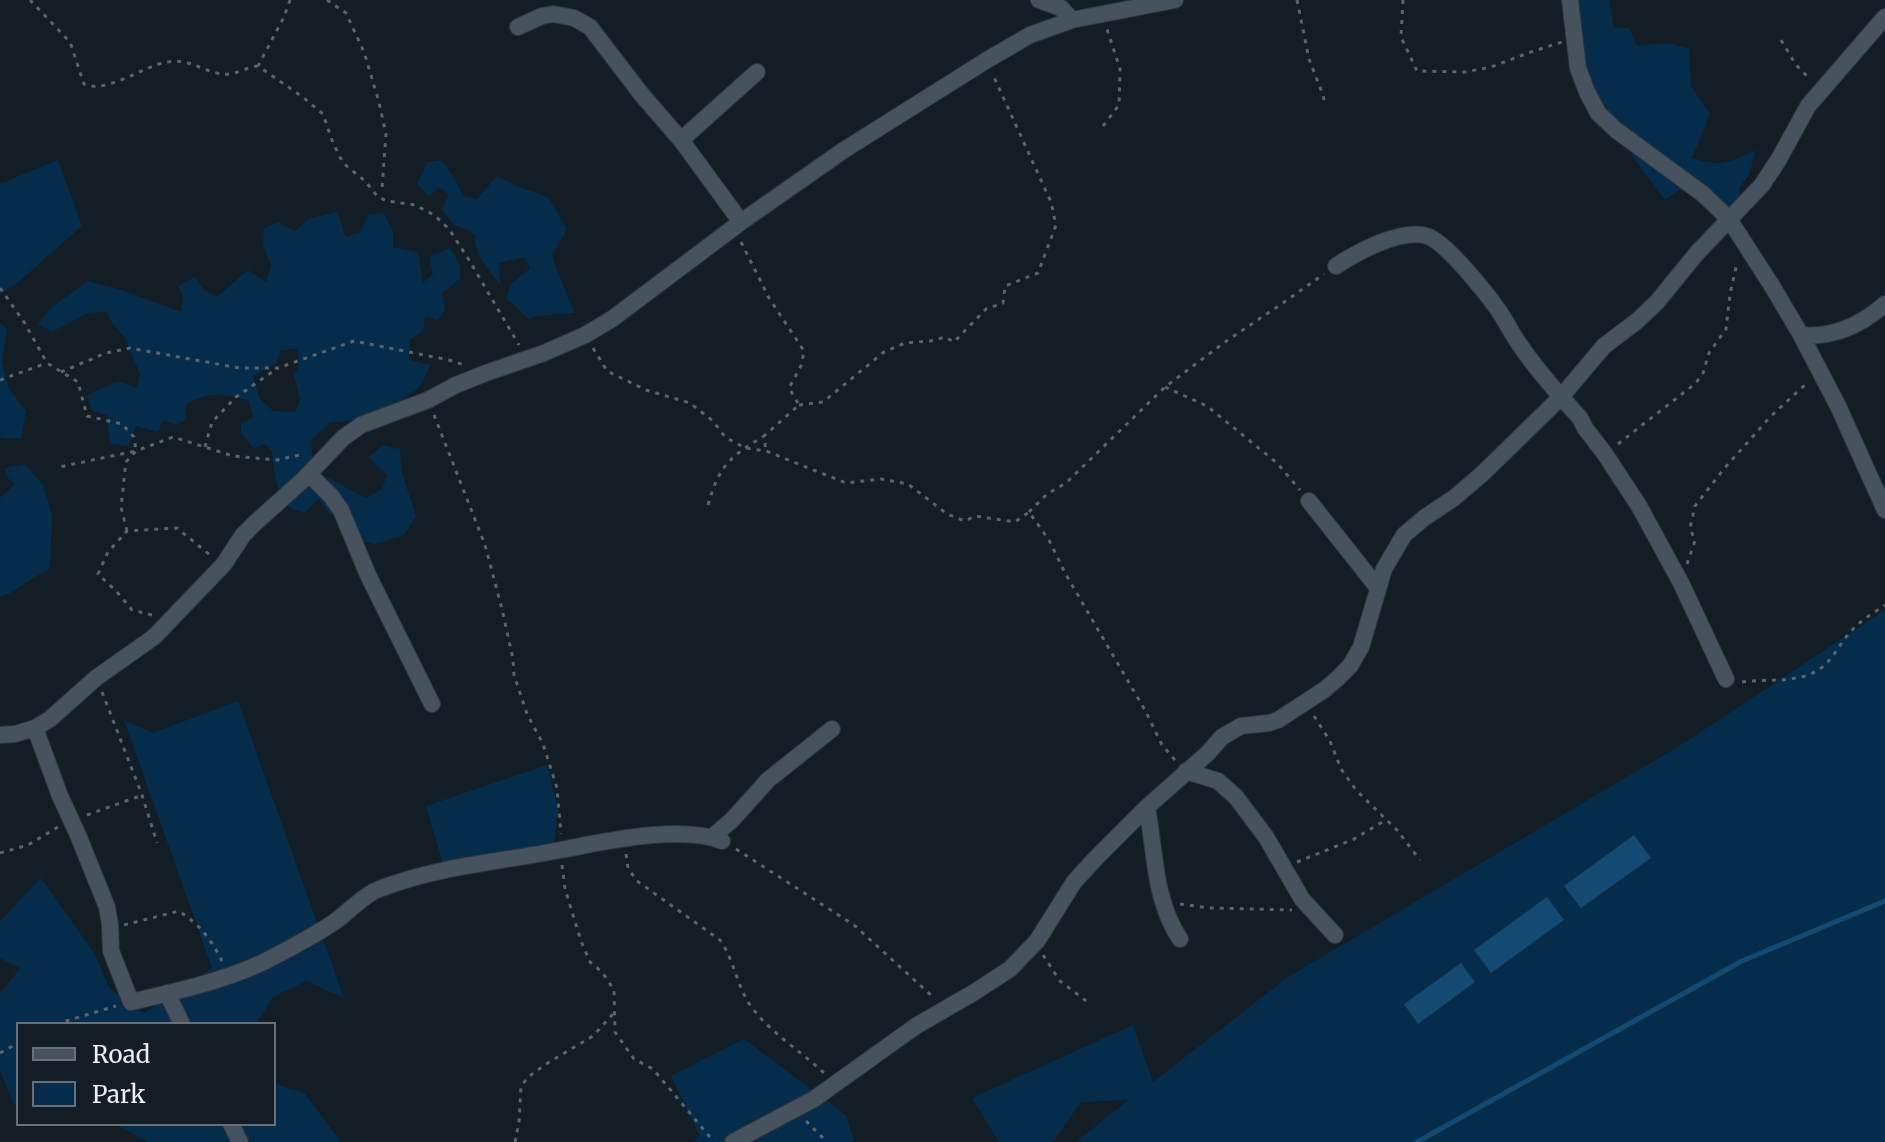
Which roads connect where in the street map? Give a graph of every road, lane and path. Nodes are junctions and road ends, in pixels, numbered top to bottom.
1 (30, 0) edge
2 (290, 0) edge
3 (327, 0) edge
4 (1039, 0) edge
5 (1175, 0) edge
6 (1297, 0) edge
7 (1403, 0) edge
8 (1570, 0) edge
9 (1102, 14) junction
10 (1885, 17) edge
11 (1072, 20) junction
12 (518, 27) dead end
13 (1575, 38) junction
14 (1781, 40) dead end
15 (987, 60) junction
16 (258, 66) junction
17 (757, 72) dead end
18 (1821, 90) junction
19 (1325, 105) dead end
20 (1103, 126) dead end
21 (681, 140) junction
22 (382, 189) dead end
23 (1729, 219) junction
24 (737, 225) junction
25 (1742, 240) junction
26 (1336, 266) joint
27 (0, 288) edge
28 (1885, 304) edge
29 (585, 335) junction
30 (1801, 335) junction
31 (526, 359) junction
32 (47, 363) junction
33 (278, 368) junction
34 (61, 372) junction
35 (1819, 372) junction
36 (486, 373) junction
37 (0, 380) edge
38 (1165, 387) junction
39 (1561, 397) junction
40 (428, 400) junction
41 (799, 405) junction
42 (764, 436) junction
43 (205, 447) junction
44 (745, 448) junction
45 (136, 451) junction
46 (766, 451) junction
47 (306, 454) dead end
48 (1605, 454) junction
49 (59, 467) dead end
50 (309, 474) junction
51 (1309, 501) joint
52 (708, 505) dead end
53 (1885, 510) edge
54 (1029, 512) junction
55 (127, 531) junction
56 (224, 564) junction
57 (1681, 583) junction
58 (1378, 588) junction
59 (1885, 605) edge
60 (172, 619) junction
61 (96, 678) junction
62 (1726, 679) joint
63 (1305, 703) junction
64 (432, 704) dead end
65 (35, 728) junction
66 (832, 729) dead end
67 (0, 735) edge
68 (1208, 753) junction
69 (1186, 771) junction
70 (1218, 781) junction
71 (1147, 807) junction
72 (1385, 820) junction
73 (623, 839) junction
74 (717, 839) junction
75 (157, 843) dead end
76 (560, 850) junction
77 (1420, 860) dead end
78 (1281, 861) junction
79 (1162, 901) junction
80 (1315, 914) junction
81 (110, 924) junction
82 (1335, 935) dead end
83 (1180, 939) dead end
84 (1037, 941) junction
85 (229, 975) junction
86 (167, 993) junction
87 (131, 1002) junction
88 (1090, 1004) dead end
89 (946, 1008) junction
90 (613, 1014) junction
91 (63, 1022) edge
92 (181, 1022) edge
93 (835, 1085) junction
94 (794, 1110) junction
95 (515, 1142) edge
96 (714, 1142) edge
97 (733, 1142) edge
98 (827, 1142) edge

1 - 16 path
2 - 16 path
3 - 22 path
4 - 11 street
5 - 9 street
6 - 19 path
7 - 13 path
8 - 13 street
9 - 11 street
9 - 20 path
10 - 18 street
11 - 15 street
12 - 21 street
13 - 23 street
14 - 18 path
15 - 24 street
15 - 41 path
16 - 31 path
17 - 21 street
18 - 23 street
21 - 24 street
23 - 25 street
23 - 39 street
24 - 29 street
24 - 41 path
25 - 30 street
25 - 48 path
26 - 38 path
26 - 39 street
27 - 32 path
28 - 30 street
29 - 31 street
29 - 44 path
30 - 35 street
31 - 36 street
32 - 34 path
32 - 37 path
33 - 34 path
33 - 36 path
33 - 43 path
34 - 45 path
35 - 53 street
35 - 57 path
36 - 40 street
38 - 51 path
38 - 54 path
39 - 48 street
39 - 58 street
40 - 50 street
40 - 76 path
41 - 42 path
42 - 44 path
42 - 46 path
43 - 45 path
43 - 47 path
44 - 46 path
44 - 52 path
45 - 49 path
45 - 55 path
46 - 54 path
48 - 57 street
50 - 56 street
50 - 64 street
51 - 58 street
54 - 69 path
55 - 56 path
55 - 60 path
56 - 60 street
57 - 62 street
58 - 63 street
59 - 62 path
60 - 61 street
61 - 65 street
61 - 75 path
63 - 68 street
63 - 72 path
65 - 67 street
65 - 81 street
66 - 74 street
68 - 69 street
68 - 70 street
69 - 70 street
69 - 71 street
70 - 78 street
71 - 79 street
71 - 84 street
72 - 77 path
72 - 78 path
73 - 74 street
73 - 76 street
73 - 93 path
74 - 89 path
76 - 85 street
76 - 90 path
78 - 80 street
79 - 80 path
79 - 83 street
80 - 82 street
81 - 85 path
81 - 87 street
84 - 88 path
84 - 89 street
85 - 86 street
86 - 87 street
86 - 92 street
87 - 91 path
89 - 93 street
90 - 95 path
90 - 96 path
93 - 94 street
94 - 97 street
94 - 98 path

